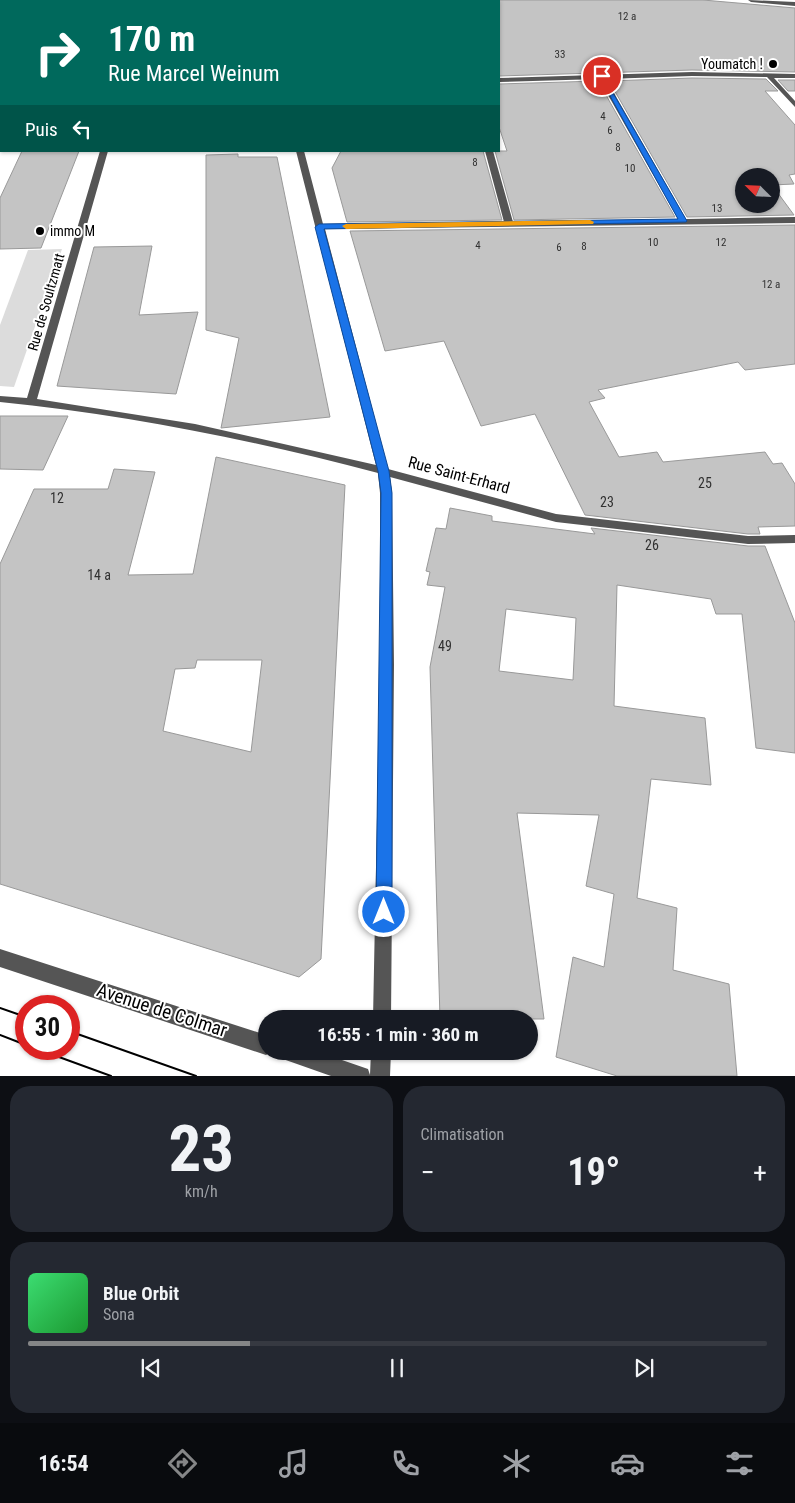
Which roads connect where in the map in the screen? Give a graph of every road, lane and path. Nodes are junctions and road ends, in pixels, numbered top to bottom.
1 (751, 0) edge
2 (795, 4) edge
3 (768, 75) junction
4 (602, 76) junction
5 (795, 76) edge
6 (500, 80) edge
7 (795, 106) edge
8 (104, 152) edge
9 (300, 152) edge
10 (489, 152) edge
11 (795, 220) edge
12 (683, 221) junction
13 (509, 224) junction
14 (319, 227) junction
15 (0, 399) edge
16 (31, 402) junction
17 (384, 471) junction
18 (795, 539) edge
19 (0, 958) edge
20 (382, 1010) edge
21 (258, 1042) edge
22 (313, 1060) edge
23 (381, 1060) edge
24 (361, 1076) edge
25 (380, 1076) edge

1 - 2 street
3 - 4 street
3 - 5 street
3 - 7 street
4 - 6 street
4 - 12 street
8 - 16 street, Rue de Soultzmatt
9 - 14 street
10 - 13 street
11 - 12 street
12 - 13 street
13 - 14 street
14 - 17 street
15 - 16 street, Rue Saint-Erhard
16 - 17 street, Rue Saint-Erhard
17 - 18 street, Rue Saint-Erhard
17 - 20 street
19 - 21 street, Avenue de Colmar
22 - 24 street
23 - 25 street

